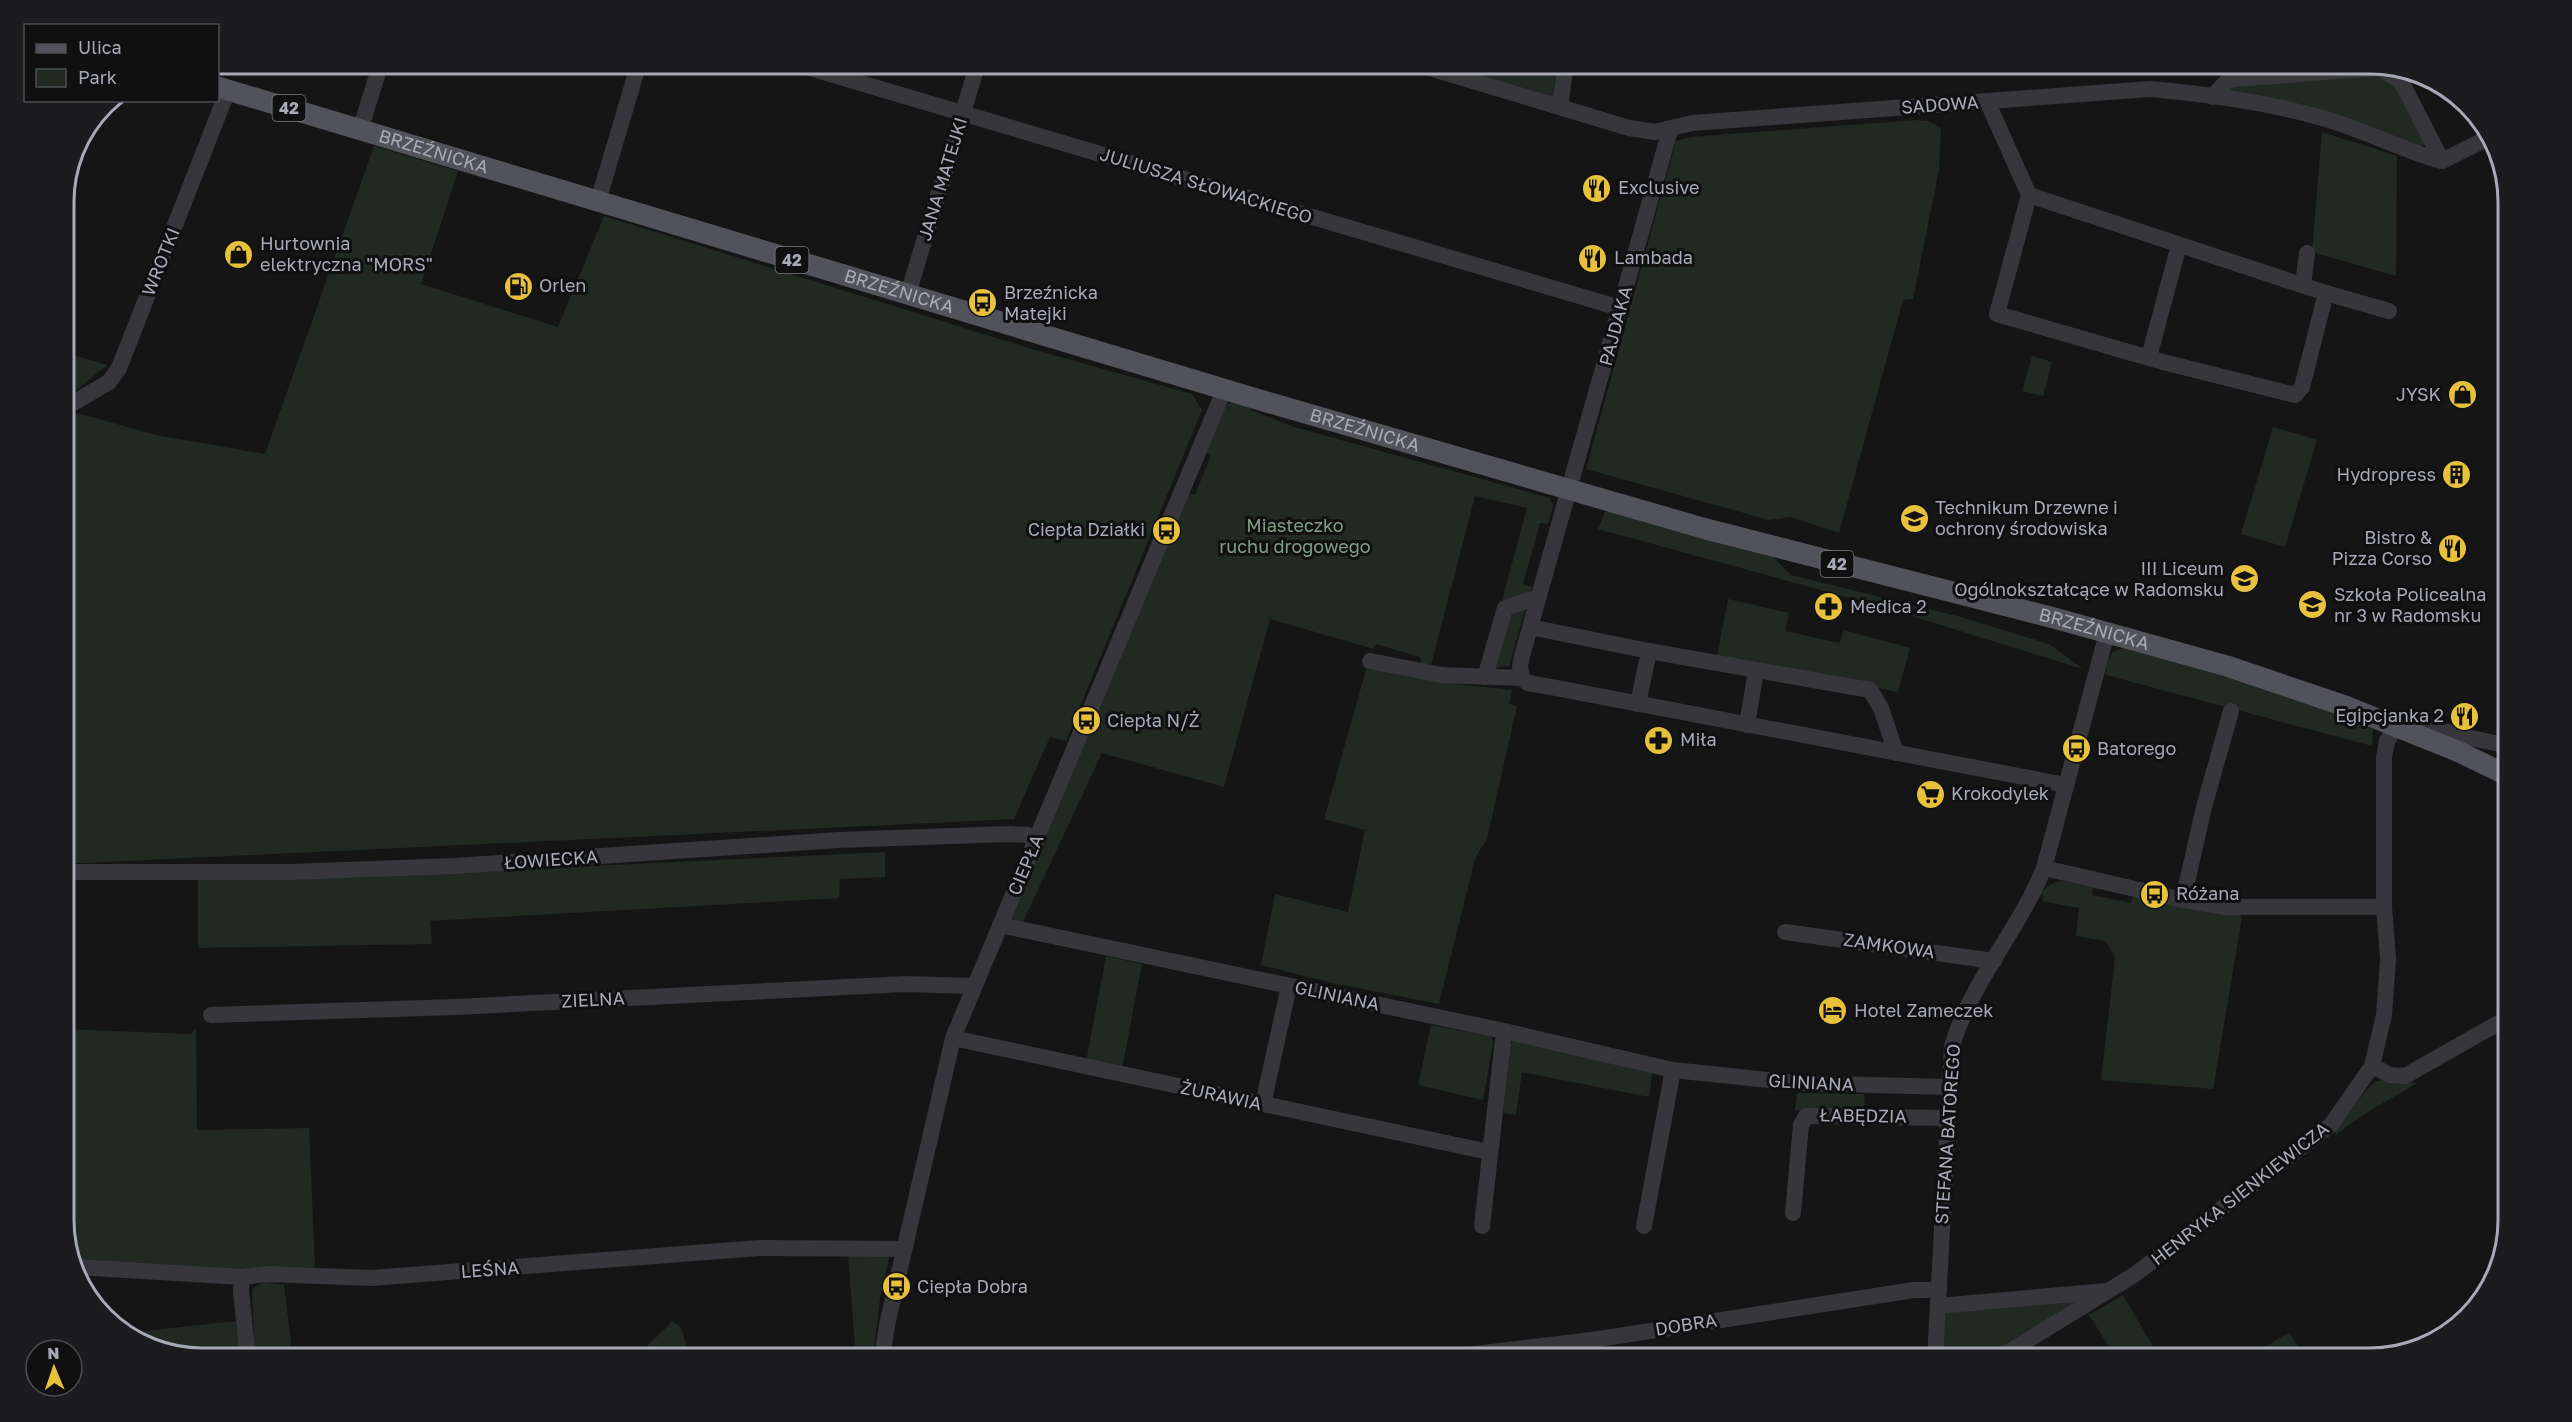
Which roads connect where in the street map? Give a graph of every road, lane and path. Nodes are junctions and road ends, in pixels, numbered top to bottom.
1 (378, 74) edge
2 (636, 74) edge
3 (830, 74) edge
4 (975, 74) edge
5 (1450, 74) edge
6 (1564, 74) edge
7 (2299, 74) edge
8 (2392, 76) edge
9 (223, 88) edge
10 (2212, 97) junction
11 (1987, 101) junction
12 (218, 102) edge
13 (1560, 107) junction
14 (963, 113) junction
15 (360, 130) junction
16 (1670, 130) junction
17 (2483, 141) edge
18 (2442, 161) junction
19 (2029, 195) junction
20 (598, 201) junction
21 (2179, 245) junction
22 (2307, 253) dead end
23 (2303, 285) junction
24 (2326, 293) junction
25 (908, 294) junction
26 (1620, 308) junction
27 (2389, 311) dead end
28 (2149, 357) junction
29 (1225, 388) junction
30 (74, 403) edge
31 (1570, 488) junction
32 (1539, 597) junction
33 (1530, 627) junction
34 (2107, 633) junction
35 (1649, 651) junction
36 (1370, 661) dead end
37 (1756, 670) junction
38 (1485, 676) junction
39 (1522, 678) junction
40 (1638, 704) junction
41 (2231, 711) dead end
42 (1747, 724) junction
43 (2498, 744) edge
44 (1896, 753) junction
45 (2498, 771) edge
46 (2066, 785) junction
47 (1037, 839) junction
48 (2044, 868) junction
49 (74, 872) edge
50 (2183, 900) junction
51 (2384, 907) junction
52 (1000, 925) junction
53 (1785, 932) dead end
54 (1994, 961) junction
55 (974, 986) junction
56 (1289, 986) junction
57 (211, 1015) dead end
58 (2498, 1023) edge
59 (1504, 1031) junction
60 (953, 1038) junction
61 (2372, 1066) junction
62 (1673, 1070) junction
63 (1949, 1087) junction
64 (1263, 1104) junction
65 (1947, 1118) junction
66 (1489, 1152) junction
67 (1792, 1213) dead end
68 (1482, 1226) dead end
69 (1644, 1226) dead end
70 (904, 1249) junction
71 (83, 1267) edge
72 (242, 1277) junction
73 (2110, 1290) junction
74 (1938, 1298) junction
75 (247, 1348) edge
76 (884, 1348) edge
77 (1539, 1348) edge
78 (1936, 1348) edge
79 (2015, 1348) edge

1 - 15 street
2 - 20 street
3 - 14 street, JULIUSZA SŁOWACKIEGO
4 - 14 street, JANA MATEJKI
5 - 13 street, SADOWA
6 - 13 street
7 - 10 street
8 - 18 street
9 - 15 main road, BRZEŹNICKA / 42
10 - 11 street, SADOWA
10 - 18 street, SADOWA
11 - 16 street, SADOWA
11 - 19 street
12 - 30 street, WROTKI
13 - 16 street, SADOWA
14 - 25 street, JANA MATEJKI
14 - 26 street, JULIUSZA SŁOWACKIEGO
15 - 20 main road, BRZEŹNICKA / 42
16 - 26 street, PAJDAKA
17 - 18 street
19 - 21 street
19 - 28 street
20 - 25 main road, BRZEŹNICKA / 42
21 - 23 street
21 - 28 street
22 - 23 street
23 - 24 street
24 - 27 street
24 - 28 street
25 - 29 main road, BRZEŹNICKA / 42
26 - 31 street, PAJDAKA
29 - 31 main road, BRZEŹNICKA / 42
29 - 47 street, CIEPŁA
31 - 32 street
31 - 34 main road, BRZEŹNICKA / 42
32 - 33 street
32 - 38 street
33 - 35 street
33 - 39 street
34 - 45 main road, BRZEŹNICKA / 42, bridge
34 - 46 street, STEFANA BATOREGO
35 - 37 street
35 - 40 street
36 - 38 street
37 - 42 street
37 - 44 street
38 - 39 street
39 - 40 street
40 - 42 street
41 - 50 street
42 - 44 street
43 - 51 street
44 - 46 street
46 - 48 street, STEFANA BATOREGO
47 - 49 street, ŁOWIECKA
47 - 52 street, CIEPŁA
48 - 50 street
48 - 54 street, STEFANA BATOREGO
50 - 51 street
51 - 61 street
52 - 55 street, CIEPŁA
52 - 56 street, GLINIANA
53 - 54 street, ZAMKOWA
54 - 63 street, STEFANA BATOREGO
55 - 57 street, ZIELNA
55 - 60 street, CIEPŁA
56 - 59 street, GLINIANA
56 - 64 street
58 - 61 street
59 - 62 street, GLINIANA
59 - 66 street
60 - 64 street, ŻURAWIA
60 - 70 street, CIEPŁA
61 - 73 street, HENRYKA SIENKIEWICZA
62 - 63 street, GLINIANA
62 - 69 street
63 - 65 street, STEFANA BATOREGO
64 - 66 street, ŻURAWIA
65 - 67 street, ŁABĘDZIA
65 - 74 street, STEFANA BATOREGO
66 - 68 street
70 - 72 street, LEŚNA
70 - 76 street, CIEPŁA
71 - 72 street, LEŚNA
72 - 75 street
73 - 74 street, HENRYKA SIENKIEWICZA
73 - 79 street, HENRYKA SIENKIEWICZA
74 - 77 street, DOBRA
74 - 78 street

